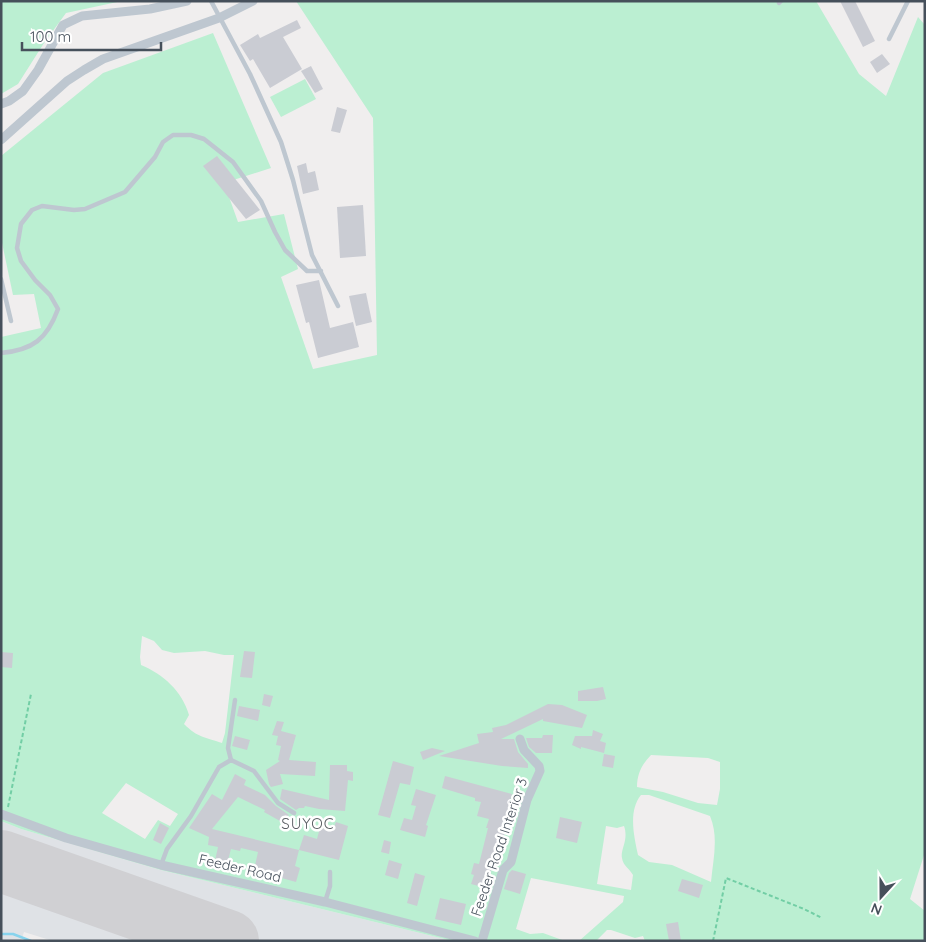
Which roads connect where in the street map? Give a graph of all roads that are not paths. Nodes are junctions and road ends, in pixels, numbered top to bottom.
1 (187, 1) edge
2 (211, 1) edge
3 (253, 1) edge
4 (908, 1) edge
5 (219, 18) junction
6 (889, 39) dead end
7 (1, 104) edge
8 (1, 140) edge
9 (320, 271) junction
10 (1, 279) edge
11 (338, 306) dead end
12 (11, 321) dead end
13 (1, 353) edge
14 (235, 700) dead end
15 (520, 739) dead end
16 (231, 760) junction
17 (294, 813) dead end
18 (1, 814) edge
19 (161, 864) junction
20 (330, 872) dead end
21 (325, 902) junction
22 (475, 941) edge
23 (482, 941) edge

1 - 7 street
2 - 5 lane
3 - 5 street
4 - 6 lane
5 - 8 street
5 - 9 lane
9 - 11 lane
9 - 13 lane
10 - 12 lane
14 - 16 lane
15 - 23 street, Feeder Road Interior 3
16 - 17 lane
16 - 19 lane
18 - 19 street, Feeder Road
19 - 21 street, Feeder Road
20 - 21 lane
21 - 22 street, Feeder Road

